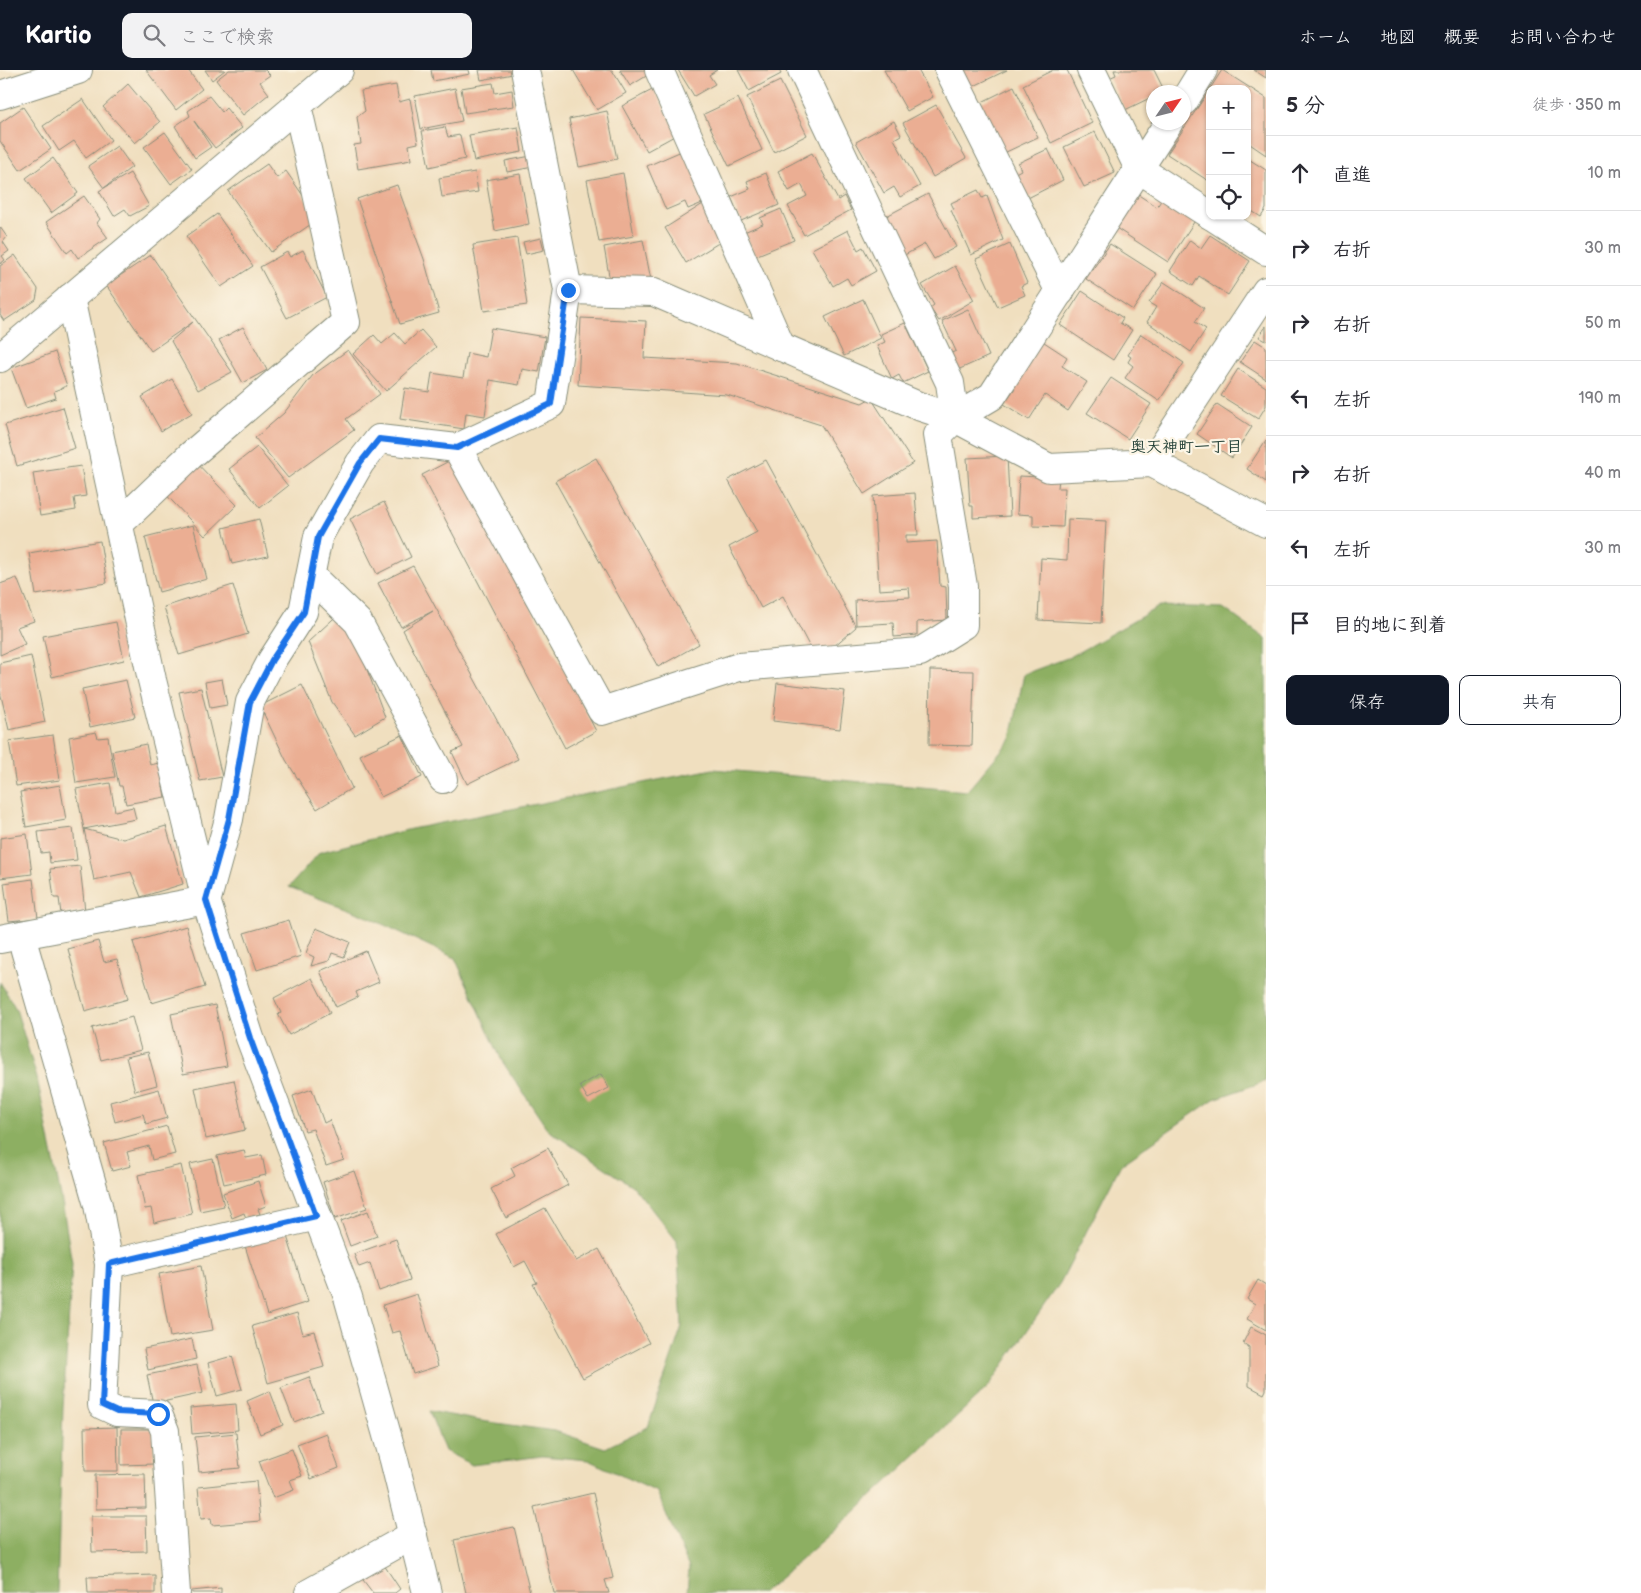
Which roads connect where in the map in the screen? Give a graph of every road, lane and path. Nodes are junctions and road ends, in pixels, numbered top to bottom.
1 (78, 70) edge
2 (339, 70) edge
3 (525, 70) edge
4 (659, 70) edge
5 (802, 70) edge
6 (949, 70) edge
7 (1092, 70) edge
8 (1203, 70) edge
9 (1191, 90) edge
10 (0, 95) edge
11 (297, 105) junction
12 (1164, 130) edge
13 (1139, 169) junction
14 (1206, 212) edge
15 (1219, 220) edge
16 (1266, 251) edge
17 (568, 290) junction
18 (1266, 291) edge
19 (1060, 292) junction
20 (70, 298) junction
21 (782, 347) junction
22 (0, 358) edge
23 (955, 418) junction
24 (457, 448) junction
25 (1152, 463) junction
26 (1266, 523) edge
27 (119, 524) junction
28 (311, 576) junction
29 (443, 779) dead end
30 (206, 900) junction
31 (10, 938) edge
32 (316, 1216) junction
33 (109, 1264) junction
34 (413, 1535) junction
35 (176, 1593) edge
36 (309, 1593) edge
37 (427, 1593) edge

1 - 10 street
2 - 11 street
3 - 17 street
4 - 21 street
5 - 23 street
6 - 19 street
7 - 13 street
8 - 9 street
11 - 20 street
11 - 27 street
12 - 13 street
13 - 14 street
13 - 19 street
15 - 16 street
17 - 21 street
17 - 24 street
18 - 25 street
19 - 23 street
20 - 22 street
20 - 27 street
21 - 23 street
23 - 24 street
23 - 25 street
24 - 28 street
25 - 26 street
27 - 30 street
28 - 29 street
28 - 30 street
30 - 31 street
30 - 32 street
31 - 33 street
32 - 33 street
32 - 34 street
33 - 35 street
34 - 36 street
34 - 37 street

